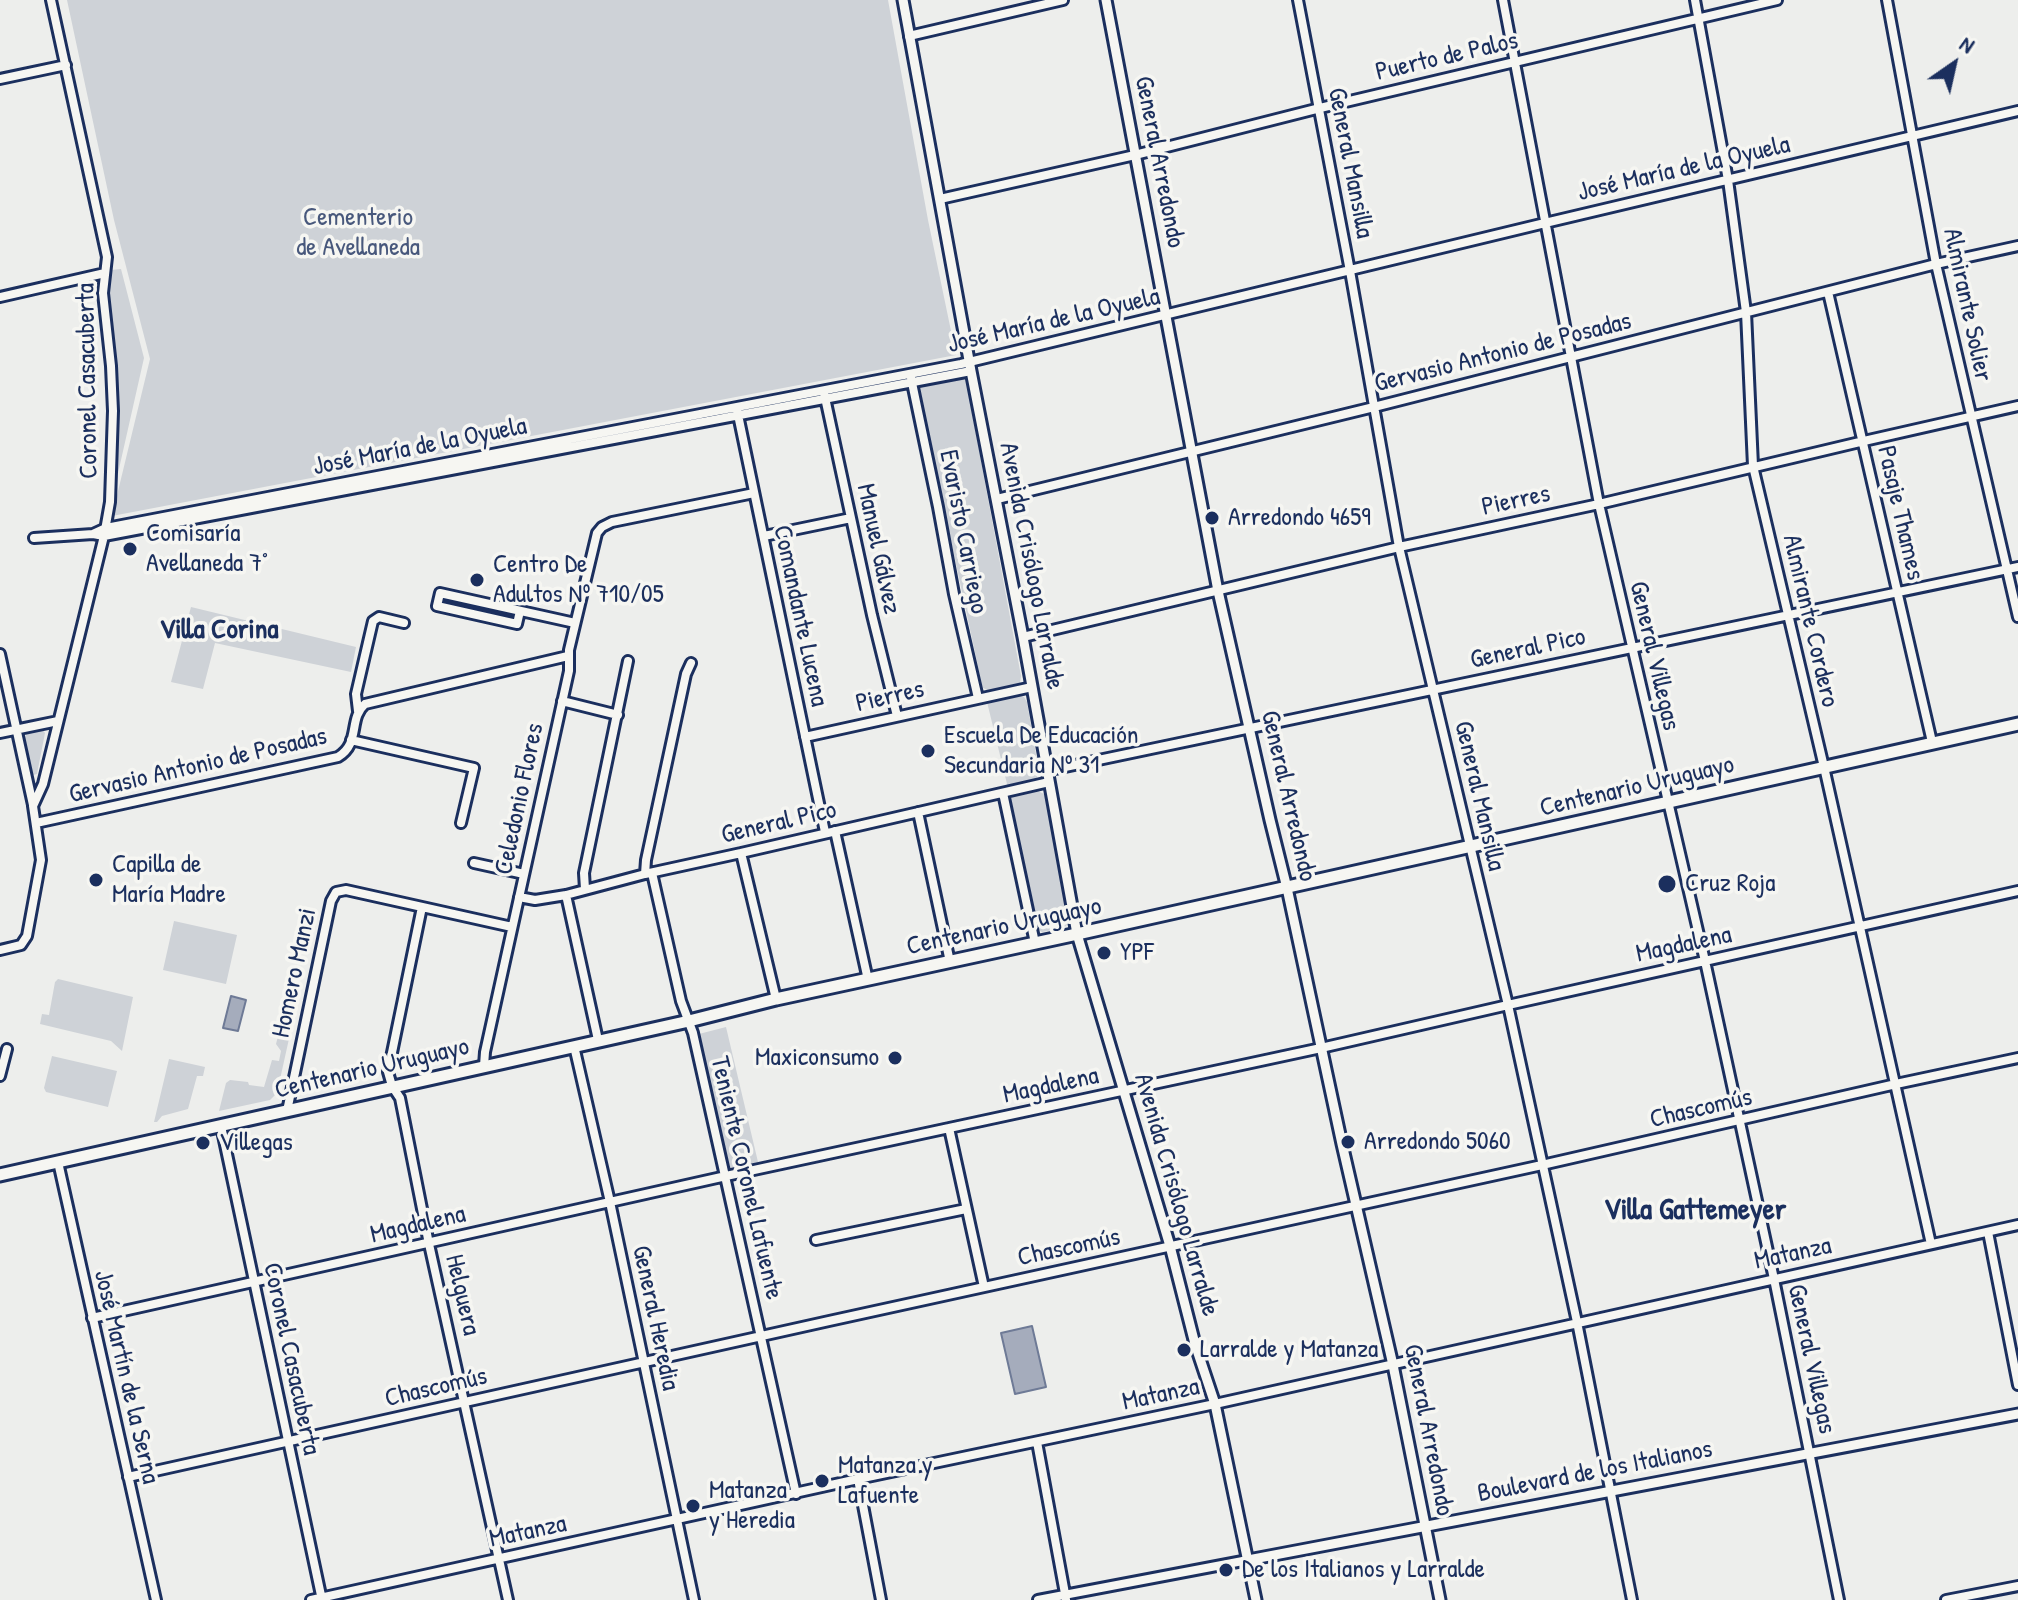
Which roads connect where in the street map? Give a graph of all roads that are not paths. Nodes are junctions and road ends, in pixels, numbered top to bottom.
1 (51, 0) edge
2 (903, 0) edge
3 (1063, 0) edge
4 (1106, 0) edge
5 (1298, 0) edge
6 (1503, 0) edge
7 (1695, 0) edge
8 (1777, 0) edge
9 (1887, 0) edge
10 (1698, 19) junction
11 (909, 36) junction
12 (1515, 62) junction
13 (66, 65) junction
14 (0, 79) edge
15 (1320, 108) junction
16 (2018, 111) edge
17 (1912, 136) junction
18 (1135, 155) junction
19 (1728, 180) junction
20 (940, 199) junction
21 (1545, 223) junction
22 (2018, 246) edge
23 (1936, 264) junction
24 (1350, 271) junction
25 (105, 273) junction
26 (1828, 292) junction
27 (0, 297) edge
28 (1746, 312) junction
29 (1166, 315) junction
30 (1570, 357) junction
31 (971, 366) junction
32 (911, 378) junction
33 (825, 394) junction
34 (2018, 406) edge
35 (1374, 407) junction
36 (737, 411) junction
37 (1971, 416) junction
38 (1864, 441) junction
39 (1191, 451) junction
40 (1753, 466) junction
41 (754, 493) junction
42 (997, 499) junction
43 (1599, 504) junction
44 (851, 518) junction
45 (105, 532) junction
46 (764, 536) junction
47 (34, 538) dead end
48 (1399, 547) junction
49 (2018, 567) edge
50 (2008, 569) junction
51 (1218, 591) junction
52 (1897, 592) junction
53 (520, 611) junction
54 (1788, 616) junction
55 (2018, 617) edge
56 (404, 623) dead end
57 (575, 623) junction
58 (1023, 637) junction
59 (1631, 647) junction
60 (0, 654) edge
61 (568, 656) junction
62 (628, 661) dead end
63 (691, 663) dead end
64 (1032, 687) junction
65 (1433, 689) junction
66 (978, 698) junction
67 (562, 701) junction
68 (358, 711) junction
69 (618, 715) junction
70 (897, 716) junction
71 (58, 721) junction
72 (2018, 724) edge
73 (1249, 727) junction
74 (16, 729) junction
75 (0, 733) edge
76 (805, 737) junction
77 (351, 740) junction
78 (1932, 742) junction
79 (1824, 767) junction
80 (1046, 771) junction
81 (1049, 782) junction
82 (1003, 793) junction
83 (1669, 802) junction
84 (33, 806) junction
85 (918, 812) junction
86 (36, 823) junction
87 (461, 823) dead end
88 (830, 832) junction
89 (1471, 847) junction
90 (741, 853) junction
91 (474, 863) dead end
92 (648, 873) junction
93 (524, 874) junction
94 (1287, 888) junction
95 (585, 889) junction
96 (2018, 891) edge
97 (566, 895) junction
98 (519, 897) junction
99 (422, 907) junction
100 (512, 927) junction
101 (1861, 927) junction
102 (1077, 934) junction
103 (1035, 943) junction
104 (0, 950) edge
105 (1705, 961) junction
106 (950, 962) junction
107 (868, 980) junction
108 (776, 999) junction
109 (1508, 1005) junction
110 (689, 1021) junction
111 (598, 1040) junction
112 (574, 1046) junction
113 (1321, 1048) junction
114 (7, 1049) dead end
115 (2018, 1058) edge
116 (484, 1066) junction
117 (0, 1076) edge
118 (1896, 1084) junction
119 (392, 1086) junction
120 (1123, 1090) junction
121 (287, 1111) junction
122 (1739, 1121) junction
123 (221, 1126) junction
124 (949, 1128) junction
125 (58, 1162) junction
126 (1542, 1165) junction
127 (0, 1175) edge
128 (726, 1176) junction
129 (610, 1202) junction
130 (1357, 1205) junction
131 (966, 1209) junction
132 (2018, 1225) edge
133 (1988, 1232) junction
134 (816, 1240) dead end
135 (429, 1244) junction
136 (1931, 1244) junction
137 (1170, 1246) junction
138 (1774, 1279) junction
139 (253, 1283) junction
140 (984, 1287) junction
141 (92, 1318) junction
142 (2018, 1319) edge
143 (2007, 1321) junction
144 (1577, 1322) junction
145 (761, 1336) junction
146 (644, 1363) junction
147 (1393, 1365) junction
148 (2018, 1385) edge
149 (465, 1402) junction
150 (1215, 1404) junction
151 (2018, 1414) edge
152 (289, 1442) junction
153 (1037, 1442) junction
154 (1810, 1453) junction
155 (128, 1477) junction
156 (858, 1479) junction
157 (1610, 1491) junction
158 (796, 1494) junction
159 (678, 1520) junction
160 (1425, 1526) junction
161 (500, 1559) junction
162 (1248, 1560) junction
163 (2018, 1586) edge
164 (1066, 1597) edge
165 (322, 1599) edge
166 (156, 1600) edge
167 (311, 1600) edge
168 (508, 1600) edge
169 (694, 1600) edge
170 (881, 1600) edge
171 (1038, 1600) edge
172 (1256, 1600) edge
173 (1440, 1600) edge
174 (1632, 1600) edge
175 (1839, 1600) edge
176 (1946, 1600) edge

1 - 13 street, Coronel Casacuberta
2 - 11 street, Avenida Crisólogo Larralde
3 - 11 street
4 - 18 street, General Arredondo
5 - 15 street, General Mansilla
6 - 12 street, General Villegas
7 - 10 street, Almirante Cordero
8 - 10 street, Puerto de Palos
9 - 17 street, Almirante Solier
10 - 12 street, Puerto de Palos
10 - 19 street, Almirante Cordero
11 - 20 street, Avenida Crisólogo Larralde
12 - 15 street, Puerto de Palos
12 - 21 street, General Villegas
13 - 14 street
13 - 25 street, Coronel Casacuberta
15 - 18 street, Puerto de Palos
15 - 24 street, General Mansilla
16 - 17 street, José María de la Oyuela
17 - 19 street, José María de la Oyuela
17 - 23 street, Almirante Solier
18 - 20 street, Puerto de Palos
18 - 29 street, General Arredondo
19 - 21 street, José María de la Oyuela
19 - 28 street, Almirante Cordero
20 - 31 street, Avenida Crisólogo Larralde
21 - 24 street, José María de la Oyuela
21 - 30 street, General Villegas
22 - 23 street, Gervasio Antonio de Posadas
23 - 26 street, Gervasio Antonio de Posadas
23 - 37 street, Almirante Solier
24 - 29 street, José María de la Oyuela
24 - 35 street, General Mansilla
25 - 27 street
25 - 45 street, Coronel Casacuberta
26 - 28 street, Gervasio Antonio de Posadas
26 - 38 street, Pasaje Thames
28 - 30 street, Gervasio Antonio de Posadas
28 - 40 street, Almirante Cordero
29 - 31 street, José María de la Oyuela
29 - 39 street, General Arredondo
30 - 35 street, Gervasio Antonio de Posadas
30 - 43 street, General Villegas
31 - 32 street, José María de la Oyuela
31 - 42 street, Avenida Crisólogo Larralde
32 - 33 street, José María de la Oyuela
32 - 66 street, Evaristo Carriego
33 - 36 street, José María de la Oyuela
33 - 44 street, Manuel Gálvez
34 - 37 street, Pierres
35 - 39 street, Gervasio Antonio de Posadas
35 - 48 street, General Mansilla
36 - 41 street, Comandante Lucena
36 - 45 street, José María de la Oyuela
37 - 38 street, Pierres
37 - 50 street, Almirante Solier
38 - 40 street, Pierres
38 - 52 street, Pasaje Thames
39 - 42 street, Gervasio Antonio de Posadas
39 - 51 street, General Arredondo
40 - 43 street, Pierres
40 - 54 street, Almirante Cordero
41 - 46 street, Comandante Lucena
41 - 57 street, Celedonio Flores
42 - 58 street, Avenida Crisólogo Larralde
43 - 48 street, Pierres
43 - 59 street, General Villegas
44 - 46 street
44 - 70 street, Manuel Gálvez
45 - 47 street, José María de la Oyuela
45 - 71 street, Coronel Casacuberta
46 - 76 street, Comandante Lucena
48 - 51 street, Pierres
48 - 65 street, General Mansilla
49 - 50 street, General Pico
50 - 52 street, General Pico
50 - 55 street, Almirante Solier
51 - 58 street, Pierres
51 - 73 street, General Arredondo
52 - 54 street, General Pico
52 - 78 street, Pasaje Thames
53 - 53 street
53 - 57 street
54 - 59 street, General Pico
54 - 79 street, Almirante Cordero
56 - 68 street
57 - 61 street, Celedonio Flores
58 - 64 street, Avenida Crisólogo Larralde
59 - 65 street, General Pico
59 - 83 street, General Villegas
60 - 74 street
61 - 67 street, Celedonio Flores
61 - 68 street, Gervasio Antonio de Posadas
62 - 69 street
63 - 92 street, Teniente Coronel Lafuente
64 - 66 street, Pierres
64 - 80 street, Avenida Crisólogo Larralde
65 - 73 street, General Pico
65 - 89 street, General Mansilla
66 - 70 street, Pierres
67 - 69 street
67 - 93 street, Celedonio Flores
68 - 77 street, Gervasio Antonio de Posadas
69 - 95 street
70 - 76 street, Pierres
71 - 74 street
71 - 84 street, Coronel Casacuberta
72 - 78 main road, Centenario Uruguayo
73 - 80 street, General Pico
73 - 94 street, General Arredondo
74 - 75 street
74 - 84 street
76 - 88 street, Comandante Lucena
77 - 86 street, Gervasio Antonio de Posadas
77 - 87 street
78 - 79 main road, Centenario Uruguayo
79 - 83 main road, Centenario Uruguayo
79 - 101 street, Almirante Cordero
80 - 81 street, Avenida Crisólogo Larralde
81 - 82 street, General Pico
81 - 102 street, Avenida Crisólogo Larralde
82 - 85 street, General Pico
82 - 103 street
83 - 89 main road, Centenario Uruguayo
83 - 105 street, General Villegas
84 - 86 street
85 - 88 street, General Pico
85 - 106 street
86 - 104 street
88 - 90 street, General Pico
88 - 107 street, Comandante Lucena
89 - 94 main road, Centenario Uruguayo
89 - 109 street, General Mansilla
90 - 92 street, General Pico
90 - 108 street
91 - 93 street
92 - 95 street, General Pico
92 - 110 street, Teniente Coronel Lafuente
93 - 98 street, Celedonio Flores
94 - 102 main road, Centenario Uruguayo
94 - 113 street, General Arredondo
95 - 97 street, General Pico
96 - 101 street, Magdalena
97 - 98 street, General Pico
97 - 111 street
98 - 100 street, Celedonio Flores
99 - 100 street
99 - 119 street, Helguera
99 - 121 street, Homero Manzi
100 - 116 street, Celedonio Flores
101 - 105 street, Magdalena
101 - 118 street, Almirante Cordero
102 - 103 main road, Centenario Uruguayo
102 - 120 street, Avenida Crisólogo Larralde
103 - 106 main road, Centenario Uruguayo
105 - 109 street, Magdalena
105 - 122 street, General Villegas
106 - 107 main road, Centenario Uruguayo
107 - 108 main road, Centenario Uruguayo
108 - 110 main road, Centenario Uruguayo
109 - 113 street, Magdalena
109 - 126 street, General Mansilla
110 - 111 main road, Centenario Uruguayo
110 - 128 street, Teniente Coronel Lafuente
111 - 112 main road, Centenario Uruguayo
112 - 116 main road, Centenario Uruguayo
112 - 129 street, General Heredia
113 - 120 street, Magdalena
113 - 130 street, General Arredondo
114 - 117 street
115 - 118 street, Chascomús
116 - 119 main road, Centenario Uruguayo
118 - 122 street, Chascomús
118 - 136 street, Almirante Cordero
119 - 121 main road, Centenario Uruguayo
119 - 135 street, Helguera
120 - 124 street, Magdalena
120 - 137 street, Avenida Crisólogo Larralde
121 - 123 main road, Centenario Uruguayo
122 - 126 street, Chascomús
122 - 138 street, General Villegas
123 - 125 main road, Centenario Uruguayo
123 - 139 street, Coronel Casacuberta
124 - 128 street, Magdalena
124 - 131 street
125 - 127 main road, Centenario Uruguayo
125 - 141 street, José Martín de la Serna
126 - 130 street, Chascomús
126 - 144 street, General Mansilla
128 - 129 street, Magdalena
128 - 145 street, Teniente Coronel Lafuente
129 - 135 street, Magdalena
129 - 146 street, General Heredia
130 - 137 street, Chascomús
130 - 147 street, General Arredondo
131 - 134 street
131 - 140 street
132 - 133 street, Matanza
133 - 136 street, Matanza
133 - 143 street
135 - 139 street, Magdalena
135 - 149 street, Helguera
136 - 138 street, Matanza
137 - 140 street, Chascomús
137 - 150 street, Avenida Crisólogo Larralde
138 - 144 street, Matanza
138 - 154 street, General Villegas
139 - 141 street, Magdalena
139 - 152 street, Coronel Casacuberta
140 - 145 street, Chascomús
141 - 155 street, José Martín de la Serna
142 - 143 street
143 - 148 street
144 - 147 street, Matanza
144 - 157 street, General Mansilla
145 - 146 street, Chascomús
145 - 158 street, Teniente Coronel Lafuente
146 - 149 street, Chascomús
146 - 159 street, General Heredia
147 - 150 street, Matanza
147 - 160 street, General Arredondo
149 - 152 street, Chascomús
149 - 161 street, Helguera
150 - 153 street, Matanza
150 - 162 street, Avenida Crisólogo Larralde
151 - 154 street, Boulevard de los Italianos
152 - 155 street, Chascomús
152 - 165 street, Coronel Casacuberta
153 - 156 street, Matanza
153 - 164 street
154 - 157 street, Boulevard de los Italianos
154 - 175 street, General Villegas
155 - 166 street, José Martín de la Serna
156 - 158 street, Matanza
156 - 170 street
157 - 160 street, Boulevard de los Italianos
157 - 174 street, General Mansilla
158 - 159 street, Matanza
159 - 161 street, Matanza
159 - 169 street, General Heredia
160 - 162 street, Boulevard de los Italianos
160 - 173 street, General Arredondo
161 - 165 street, Matanza
161 - 168 street, Helguera
162 - 164 street, Boulevard de los Italianos
162 - 172 street, Avenida Crisólogo Larralde
163 - 176 street
164 - 171 street, Boulevard de los Italianos
165 - 167 street, Matanza

